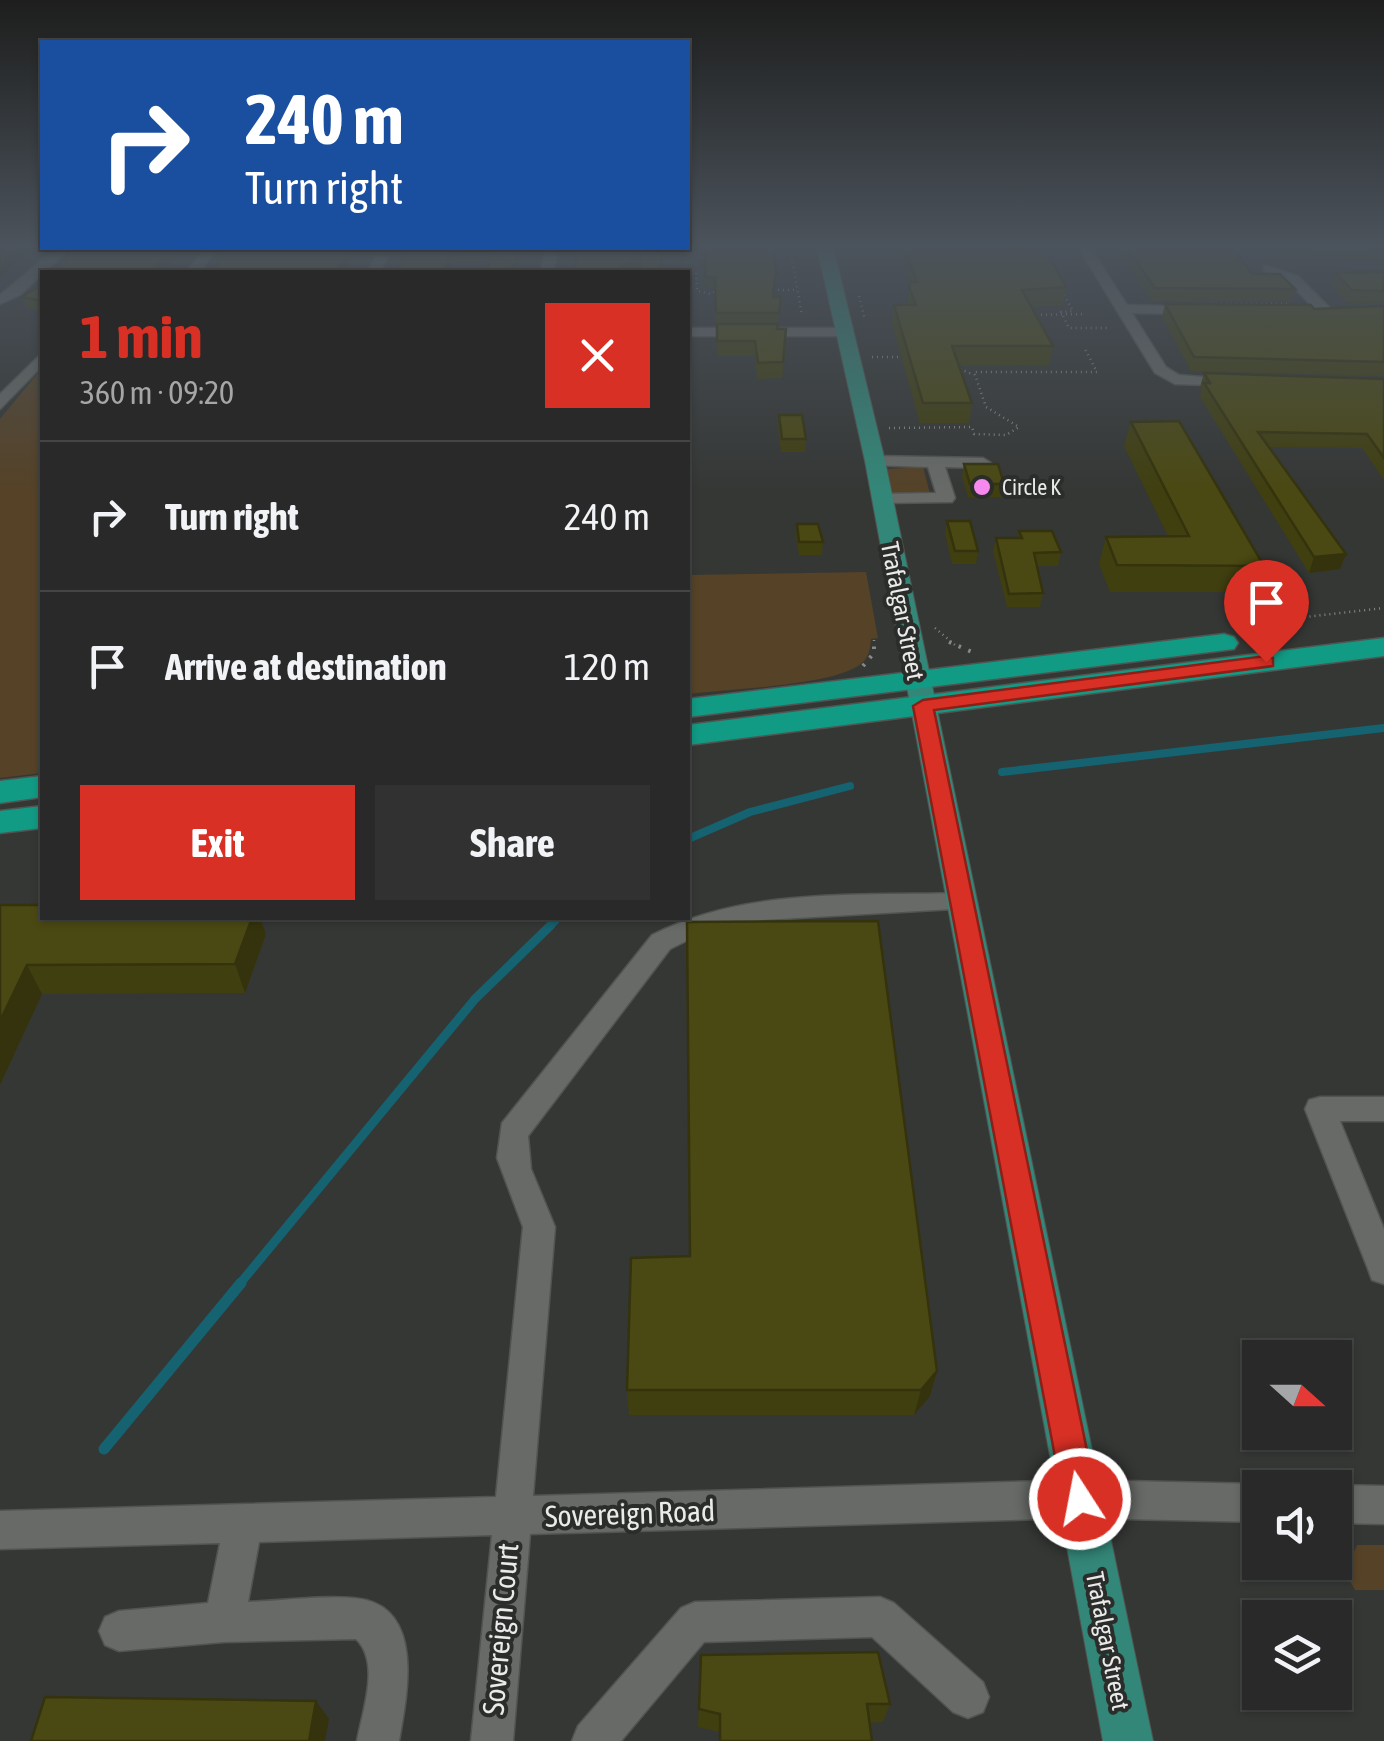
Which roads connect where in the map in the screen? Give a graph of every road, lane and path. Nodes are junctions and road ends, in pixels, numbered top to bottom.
1 (844, 328) edge
2 (1134, 328) edge
3 (690, 332) edge
4 (845, 332) junction
5 (1084, 347) dead end
6 (872, 356) dead end
7 (900, 357) edge
8 (40, 359) edge
9 (960, 369) edge
10 (974, 374) junction
11 (1244, 383) edge
12 (964, 386) edge
13 (978, 386) junction
14 (0, 404) edge
15 (875, 461) junction
16 (909, 462) junction
17 (935, 462) junction
18 (983, 462) edge
19 (882, 498) junction
20 (1384, 608) edge
21 (930, 618) dead end
22 (1384, 624) edge
23 (1225, 626) dead end
24 (1384, 647) edge
25 (988, 652) dead end
26 (919, 693) junction
27 (690, 708) edge
28 (690, 736) edge
29 (40, 787) edge
30 (0, 792) edge
31 (40, 816) edge
32 (0, 822) edge
33 (962, 902) junction
34 (1384, 1109) edge
35 (1384, 1269) edge
36 (1080, 1499) junction
37 (1242, 1502) edge
38 (1352, 1504) edge
39 (1384, 1505) edge
40 (511, 1518) junction
41 (243, 1524) junction
42 (0, 1530) edge
43 (224, 1622) junction
44 (119, 1630) dead end
45 (968, 1696) dead end
46 (378, 1741) edge
47 (492, 1741) edge
48 (593, 1741) edge
49 (1128, 1741) edge

1 - 4 main road, Trafalgar Street
2 - 11 street
3 - 4 street
4 - 15 main road, Trafalgar Street
5 - 10 path
6 - 7 path
8 - 14 street
9 - 10 path
10 - 13 path
12 - 13 path
13 - 16 path
15 - 16 street
15 - 19 main road, Trafalgar Street
16 - 17 street
17 - 18 street
17 - 19 street
19 - 26 main road, Trafalgar Street
20 - 23 path
21 - 25 path
22 - 26 highway
24 - 26 highway
26 - 27 highway
26 - 28 highway
26 - 33 main road, Trafalgar Street
29 - 30 highway
31 - 32 highway
33 - 36 main road, Trafalgar Street
33 - 40 street, Sovereign Court
34 - 35 street
36 - 37 street, Sovereign Road
36 - 40 street, Sovereign Road
36 - 49 main road, Trafalgar Street
38 - 39 street
40 - 41 street, Sovereign Road
40 - 47 street, Sovereign Court
41 - 42 street, Sovereign Road
41 - 43 street
43 - 44 street
43 - 46 street
45 - 48 street

